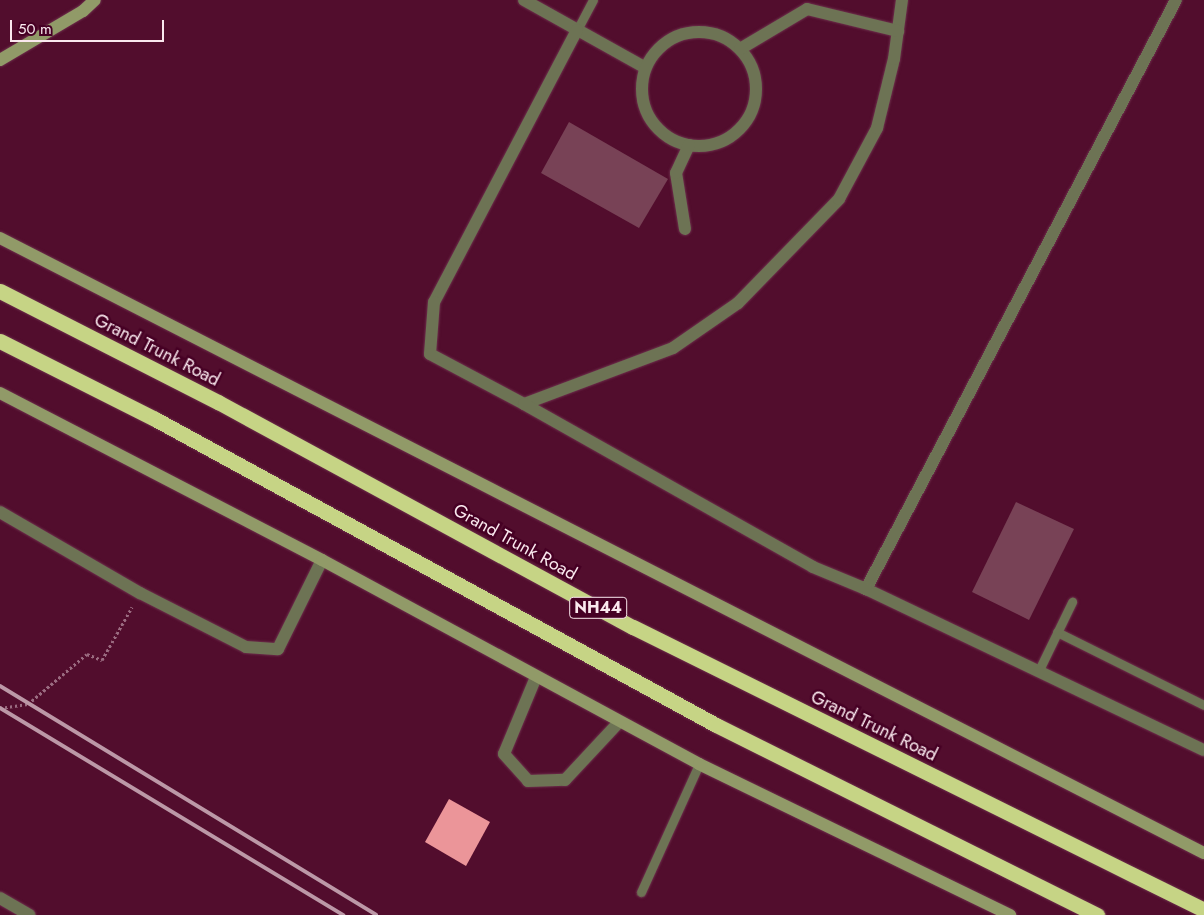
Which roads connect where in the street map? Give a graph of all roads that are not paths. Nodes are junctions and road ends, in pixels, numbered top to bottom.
1 (95, 0) edge
2 (524, 0) edge
3 (593, 0) edge
4 (902, 0) edge
5 (1176, 0) edge
6 (577, 30) junction
7 (898, 31) junction
8 (740, 49) junction
9 (0, 60) edge
10 (644, 67) junction
11 (689, 145) junction
12 (685, 229) dead end
13 (0, 238) edge
14 (0, 291) edge
15 (0, 341) edge
16 (0, 393) edge
17 (524, 404) junction
18 (0, 512) edge
19 (322, 560) junction
20 (866, 589) junction
21 (1072, 602) dead end
22 (1057, 632) junction
23 (1039, 670) junction
24 (536, 677) junction
25 (1204, 705) edge
26 (618, 722) junction
27 (1204, 750) edge
28 (698, 764) junction
29 (1204, 854) edge
30 (641, 892) dead end
31 (0, 898) edge
32 (1204, 910) edge
33 (994, 911) edge
34 (29, 915) edge
35 (1010, 915) edge
36 (1097, 915) edge

1 - 9 street
2 - 6 street
3 - 6 lane
4 - 7 street
5 - 20 street
6 - 10 street
6 - 17 street
7 - 8 street
7 - 17 street
8 - 10 street
8 - 11 street
10 - 11 street
11 - 12 street
13 - 29 street
14 - 32 highway, Grand Trunk Road / NH44
15 - 36 highway, NH44
16 - 19 street
17 - 20 street
18 - 19 street
19 - 24 street
20 - 23 street
21 - 22 lane
22 - 23 lane
22 - 25 lane
23 - 27 street
24 - 26 street
24 - 26 street
26 - 28 street
28 - 30 lane
28 - 33 street
31 - 34 street
33 - 35 street

